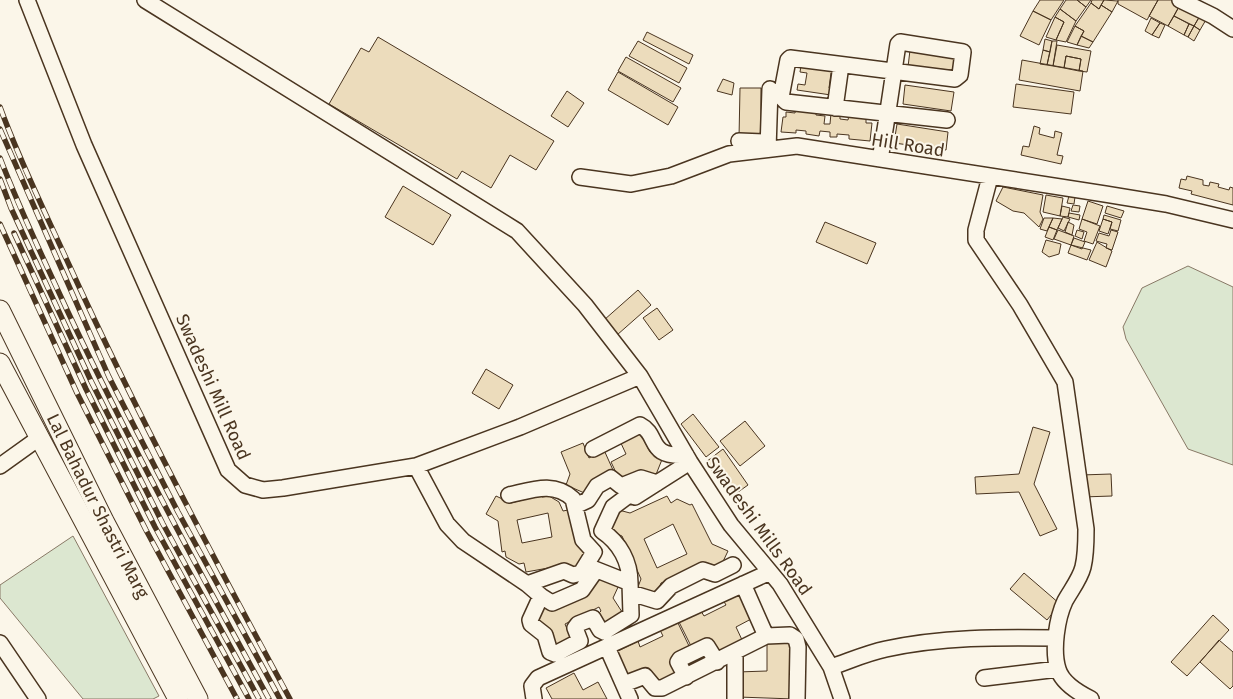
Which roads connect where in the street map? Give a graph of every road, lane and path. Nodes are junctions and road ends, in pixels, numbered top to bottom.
1 (27, 0) edge
2 (145, 0) edge
3 (1180, 0) edge
4 (1233, 29) edge
5 (841, 65) junction
6 (770, 89) dead end
7 (835, 108) junction
8 (888, 114) junction
9 (947, 120) dead end
10 (739, 141) dead end
11 (768, 146) junction
12 (880, 159) junction
13 (580, 177) dead end
14 (990, 177) junction
15 (1233, 220) edge
16 (0, 310) edge
17 (0, 363) edge
18 (640, 376) junction
19 (39, 438) junction
20 (593, 449) dead end
21 (688, 459) junction
22 (0, 466) edge
23 (416, 466) junction
24 (626, 491) junction
25 (509, 495) dead end
26 (575, 506) junction
27 (602, 530) junction
28 (594, 552) junction
29 (733, 565) dead end
30 (592, 568) junction
31 (770, 572) junction
32 (527, 584) junction
33 (743, 584) junction
34 (630, 588) junction
35 (541, 596) junction
36 (141, 611) junction
37 (766, 636) junction
38 (1055, 638) junction
39 (0, 643) edge
40 (606, 647) junction
41 (735, 652) junction
42 (831, 667) junction
43 (1058, 669) junction
44 (984, 678) dead end
45 (624, 684) junction
46 (1076, 696) edge
47 (174, 698) edge
48 (38, 699) edge
49 (198, 699) edge
50 (534, 699) edge
51 (630, 699) edge
52 (735, 699) edge
53 (797, 699) edge
54 (842, 699) edge
55 (1091, 699) edge

1 - 23 street, Swadeshi Mill Road
2 - 18 street, Swadeshi Mills Road
3 - 4 street
5 - 7 street
5 - 7 street
5 - 8 street
6 - 11 street
7 - 8 street
8 - 9 street
8 - 12 street
10 - 11 street
11 - 12 street, Hill Road
11 - 13 street, Hill Road
12 - 14 street, Hill Road
14 - 15 street, Hill Road
14 - 38 street
16 - 36 main road, Lal Bahadur Shastri Marg
17 - 19 main road, Lal Bahadur Shastri Marg
18 - 21 street, Swadeshi Mills Road
18 - 23 street, Swadeshi Mill Road
19 - 22 street
19 - 36 main road, Lal Bahadur Shastri Marg
20 - 21 street
21 - 24 street
21 - 31 street, Swadeshi Mills Road
23 - 32 street
24 - 26 street
24 - 27 street
25 - 26 street
26 - 28 street
27 - 28 street
27 - 34 street
28 - 30 street
29 - 34 street
30 - 32 street
30 - 34 street
30 - 35 street
31 - 33 street
31 - 42 street, Swadeshi Mills Road
32 - 35 street
33 - 37 street
33 - 40 street
34 - 35 street
36 - 47 main road, Lal Bahadur Shastri Marg
36 - 49 main road, Lal Bahadur Shastri Marg
37 - 41 street
37 - 53 street
38 - 42 street
38 - 43 street
39 - 48 street
40 - 45 street
40 - 50 street
41 - 45 street
41 - 52 street
42 - 54 street, Swadeshi Mills Road
43 - 44 street
43 - 46 street
45 - 51 street
46 - 55 street

